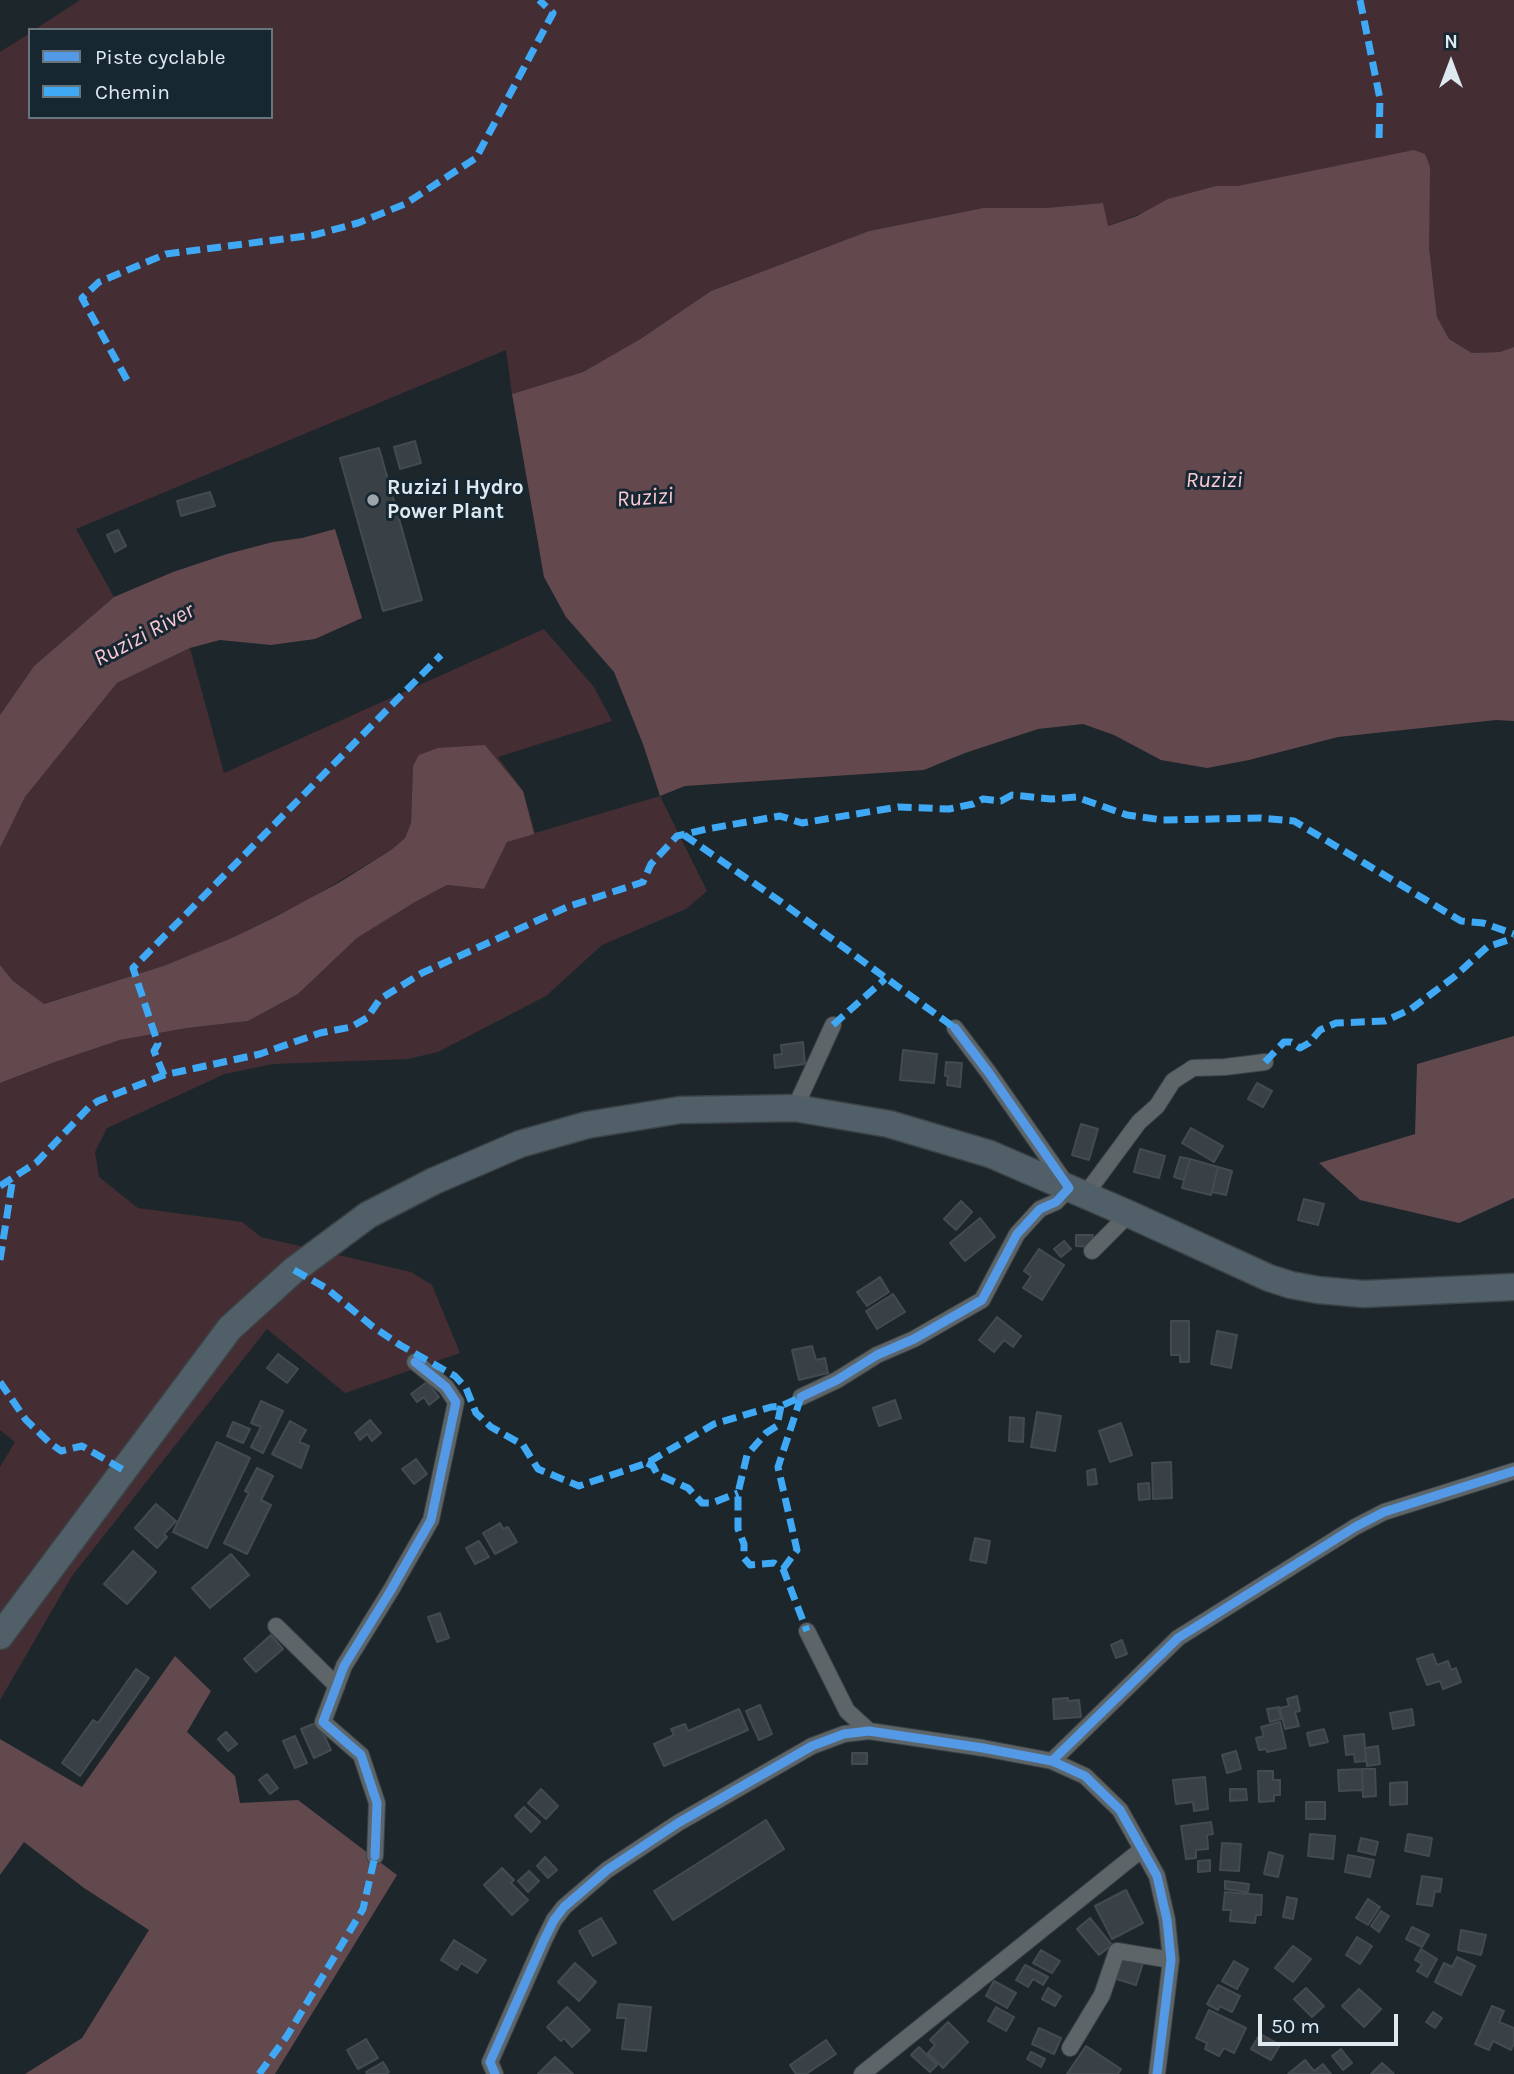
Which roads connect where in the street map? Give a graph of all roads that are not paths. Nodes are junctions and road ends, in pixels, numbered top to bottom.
1 (833, 1025) dead end
2 (955, 1028) dead end
3 (1265, 1062) dead end
4 (795, 1108) junction
5 (1077, 1191) junction
6 (1129, 1214) junction
7 (1092, 1251) dead end
8 (1514, 1287) edge
9 (415, 1362) dead end
10 (801, 1397) dead end
11 (1514, 1471) edge
12 (276, 1626) dead end
13 (807, 1632) dead end
14 (0, 1636) edge
15 (337, 1686) junction
16 (869, 1731) junction
17 (1052, 1761) junction
18 (1141, 1850) junction
19 (374, 1856) dead end
20 (1171, 1960) junction
21 (1070, 2048) dead end
22 (489, 2070) edge
23 (862, 2074) edge
24 (1157, 2074) edge

1 - 4 street
2 - 5 street
3 - 5 street
4 - 5 highway
4 - 14 highway
5 - 6 highway
5 - 10 street
6 - 7 street
6 - 8 highway
9 - 15 street
11 - 17 street
12 - 15 street
13 - 16 street
15 - 19 street
16 - 17 street
16 - 22 street
17 - 18 street
18 - 20 street
18 - 23 street
20 - 21 street
20 - 24 street

